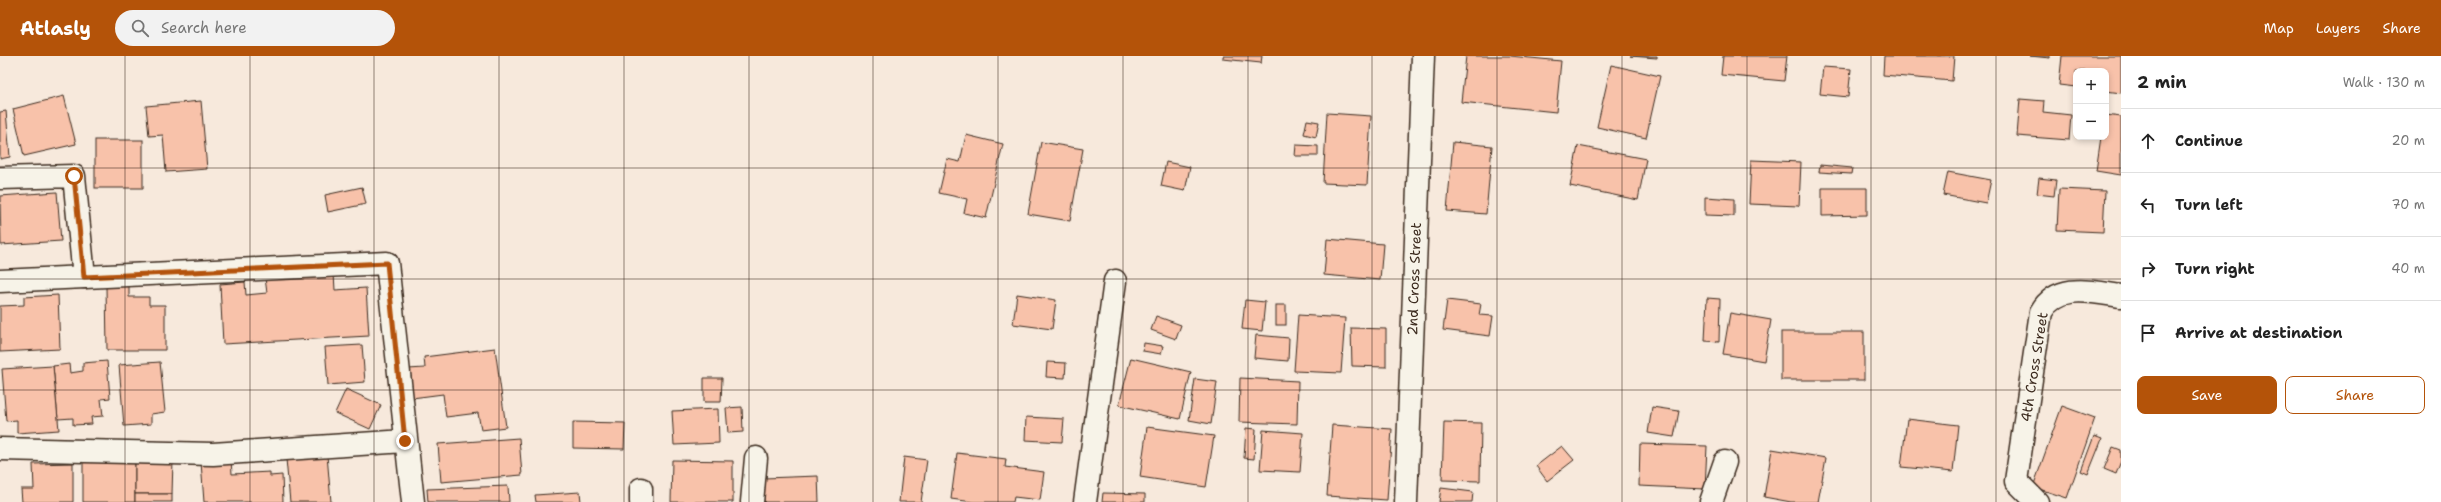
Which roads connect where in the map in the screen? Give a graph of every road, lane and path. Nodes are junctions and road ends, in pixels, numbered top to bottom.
1 (1423, 56) edge
2 (0, 178) edge
3 (84, 277) junction
4 (0, 281) edge
5 (1115, 281) dead end
6 (2121, 296) edge
7 (405, 441) junction
8 (0, 449) edge
9 (756, 458) dead end
10 (1725, 462) dead end
11 (413, 502) edge
12 (752, 502) edge
13 (1085, 502) edge
14 (1406, 502) edge
15 (1711, 502) edge
16 (2037, 502) edge

1 - 14 street, 2nd Cross Street
2 - 3 street
3 - 4 street
3 - 7 street
5 - 13 street
6 - 16 street, 4th Cross Street
7 - 8 street
7 - 11 street
9 - 12 street
10 - 15 street

